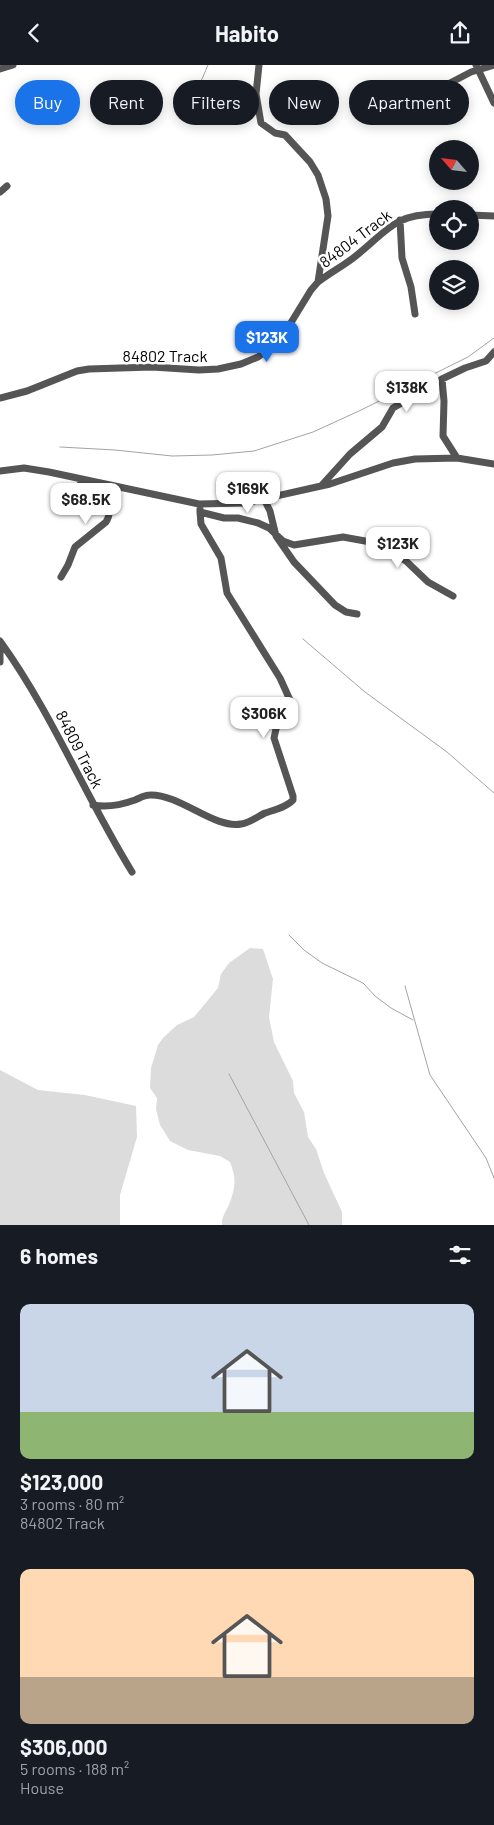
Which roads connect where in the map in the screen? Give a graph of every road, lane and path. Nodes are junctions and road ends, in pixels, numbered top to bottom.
1 (13, 65) edge
2 (259, 65) edge
3 (494, 65) edge
4 (477, 67) edge
5 (0, 69) edge
6 (455, 80) edge
7 (494, 103) edge
8 (7, 186) dead end
9 (0, 192) edge
10 (429, 214) edge
11 (479, 215) edge
12 (494, 215) edge
13 (400, 220) junction
14 (323, 259) junction
15 (333, 271) junction
16 (318, 282) junction
17 (415, 314) dead end
18 (494, 352) edge
19 (442, 379) junction
20 (0, 398) edge
21 (457, 458) junction
22 (494, 464) edge
23 (0, 471) edge
24 (80, 479) junction
25 (321, 486) junction
26 (264, 499) junction
27 (199, 504) junction
28 (200, 512) junction
29 (276, 535) junction
30 (61, 577) dead end
31 (453, 596) dead end
32 (357, 614) dead end
33 (0, 641) edge
34 (0, 647) edge
35 (0, 663) edge
36 (93, 805) junction
37 (132, 872) dead end

1 - 5 street
2 - 14 street, 84802 Track
3 - 4 street
4 - 6 street
4 - 7 street
8 - 9 street
10 - 13 street, 84804 Track
11 - 12 street
13 - 15 street, 84804 Track
13 - 17 street
14 - 15 street
14 - 16 street, 84802 Track
15 - 16 street, 84804 Track
16 - 20 street, 84802 Track
18 - 19 street
19 - 21 street
19 - 25 street
21 - 22 street
21 - 25 street
23 - 24 street
24 - 27 street
24 - 30 street
25 - 26 street
26 - 27 street
26 - 29 street
27 - 28 street
28 - 29 street
28 - 36 street
29 - 31 street
29 - 32 street
33 - 36 street, 84809 Track
34 - 35 street
36 - 37 street, 84809 Track

